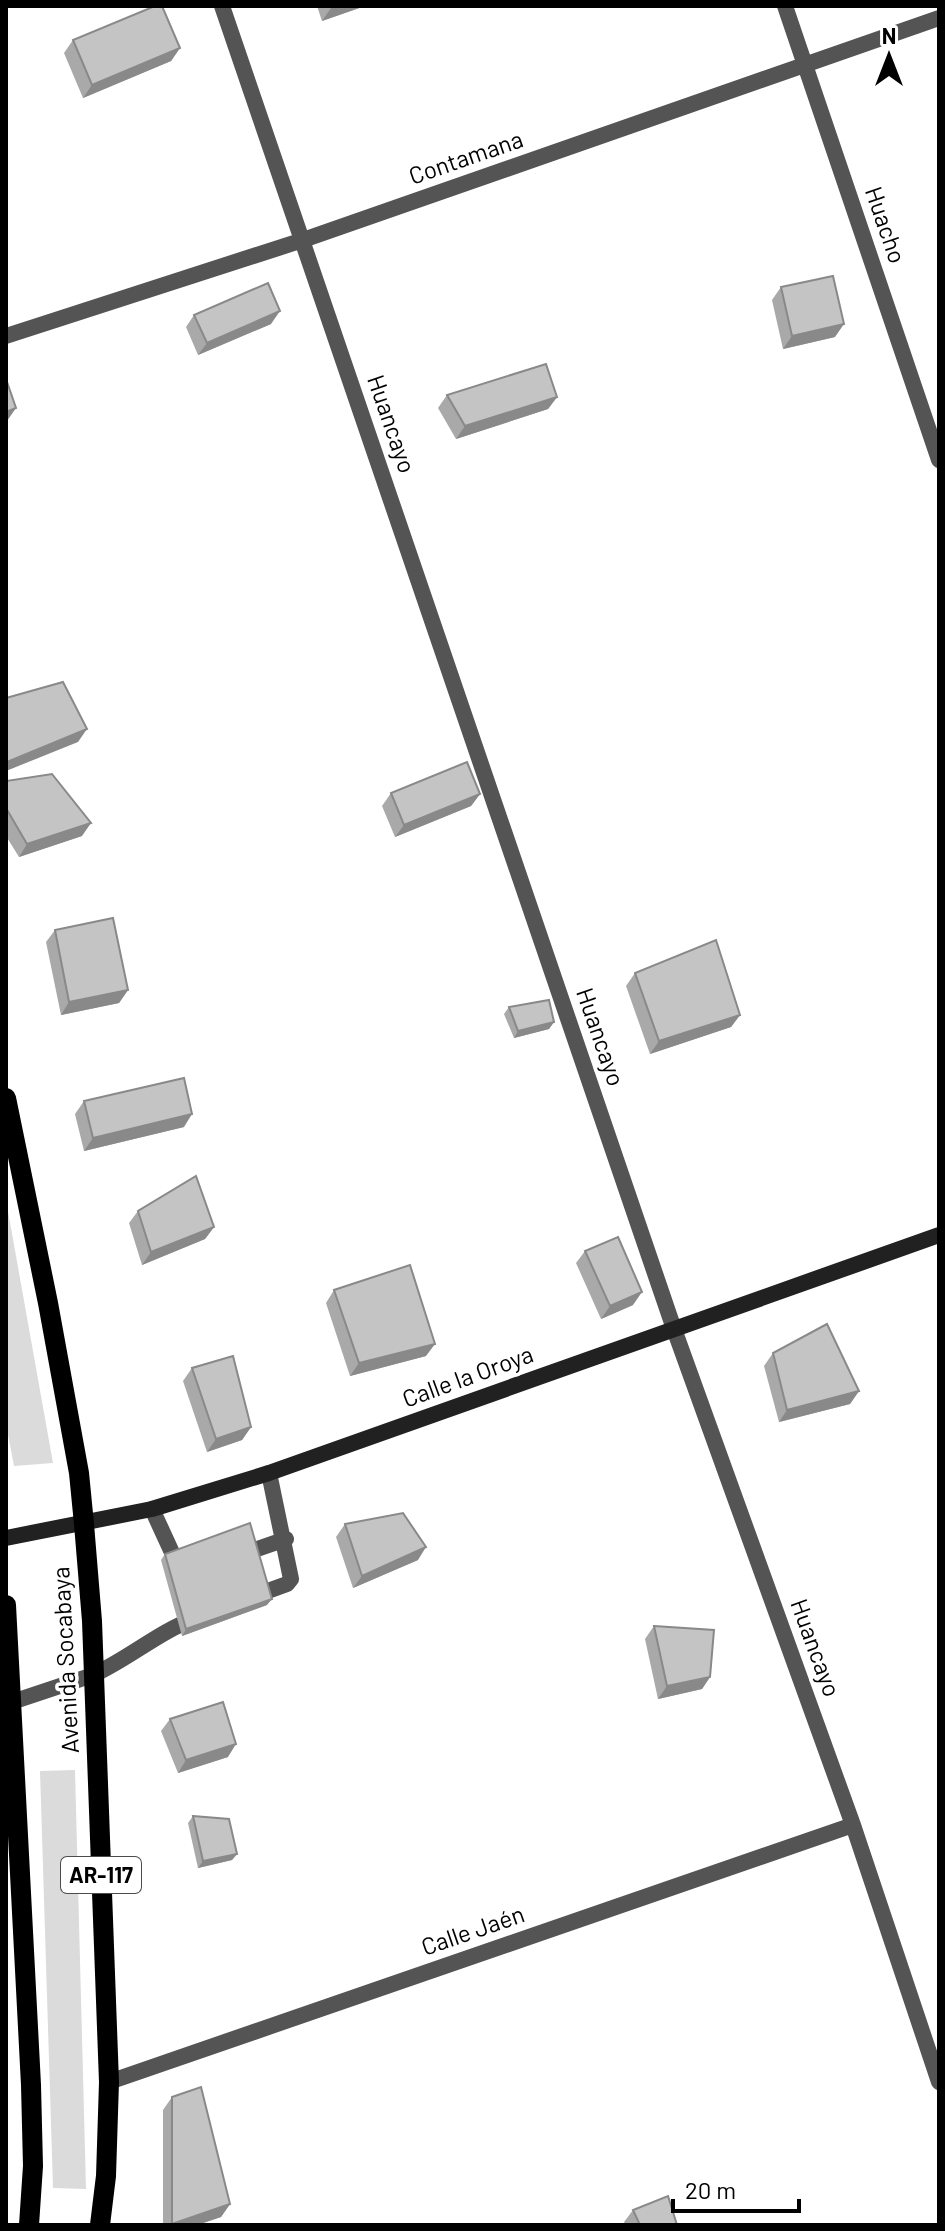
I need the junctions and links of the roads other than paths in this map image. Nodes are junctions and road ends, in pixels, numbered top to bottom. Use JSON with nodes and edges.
{"nodes":[{"id":1,"x":222,"y":6,"type":"edge"},
{"id":2,"x":785,"y":6,"type":"edge"},
{"id":3,"x":939,"y":18,"type":"edge"},
{"id":4,"x":806,"y":65,"type":"junction"},
{"id":5,"x":303,"y":240,"type":"junction"},
{"id":6,"x":6,"y":336,"type":"edge"},
{"id":7,"x":939,"y":460,"type":"edge"},
{"id":8,"x":6,"y":1098,"type":"edge"},
{"id":9,"x":939,"y":1235,"type":"edge"},
{"id":10,"x":674,"y":1329,"type":"junction"},
{"id":11,"x":269,"y":1473,"type":"junction"},
{"id":12,"x":152,"y":1509,"type":"junction"},
{"id":13,"x":84,"y":1524,"type":"junction"},
{"id":14,"x":6,"y":1538,"type":"edge"},
{"id":15,"x":286,"y":1539,"type":"junction"},
{"id":16,"x":227,"y":1560,"type":"edge"},
{"id":17,"x":198,"y":1570,"type":"edge"},
{"id":18,"x":6,"y":1605,"type":"edge"},
{"id":19,"x":93,"y":1675,"type":"junction"},
{"id":20,"x":10,"y":1703,"type":"edge"},
{"id":21,"x":853,"y":1825,"type":"junction"},
{"id":22,"x":109,"y":2082,"type":"junction"},
{"id":23,"x":939,"y":2082,"type":"edge"},
{"id":24,"x":29,"y":2225,"type":"edge"},
{"id":25,"x":100,"y":2225,"type":"edge"}],
"edges":[{"from":1,"to":5,"type":"street","name":"Huancayo"},
{"from":2,"to":4,"type":"street","name":"Huacho"},
{"from":3,"to":4,"type":"street","name":"Contamana"},
{"from":4,"to":5,"type":"street","name":"Contamana"},
{"from":4,"to":7,"type":"street","name":"Huacho"},
{"from":5,"to":6,"type":"street","name":"Contamana"},
{"from":5,"to":10,"type":"street","name":"Huancayo"},
{"from":8,"to":13,"type":"main road","name":"Avenida Socabaya","number":"AR-117"},
{"from":9,"to":10,"type":"street","name":"Calle la Oroya"},
{"from":10,"to":11,"type":"street","name":"Calle la Oroya"},
{"from":10,"to":21,"type":"street","name":"Huancayo"},
{"from":11,"to":12,"type":"street","name":"Calle la Oroya"},
{"from":11,"to":15,"type":"street"},
{"from":12,"to":13,"type":"street","name":"Calle la Oroya"},
{"from":12,"to":17,"type":"street"},
{"from":13,"to":14,"type":"street","name":"Calle la Oroya"},
{"from":13,"to":19,"type":"main road","name":"Avenida Socabaya","number":"AR-117"},
{"from":15,"to":16,"type":"street"},
{"from":15,"to":19,"type":"street"},
{"from":18,"to":20,"type":"main road"},
{"from":19,"to":20,"type":"street"},
{"from":19,"to":22,"type":"main road","name":"Avenida Socabaya","number":"AR-117"},
{"from":20,"to":24,"type":"main road"},
{"from":21,"to":22,"type":"street","name":"Calle Jaén"},
{"from":21,"to":23,"type":"street","name":"Huancayo"},
{"from":22,"to":25,"type":"main road","name":"Avenida Socabaya","number":"AR-117"}]}
